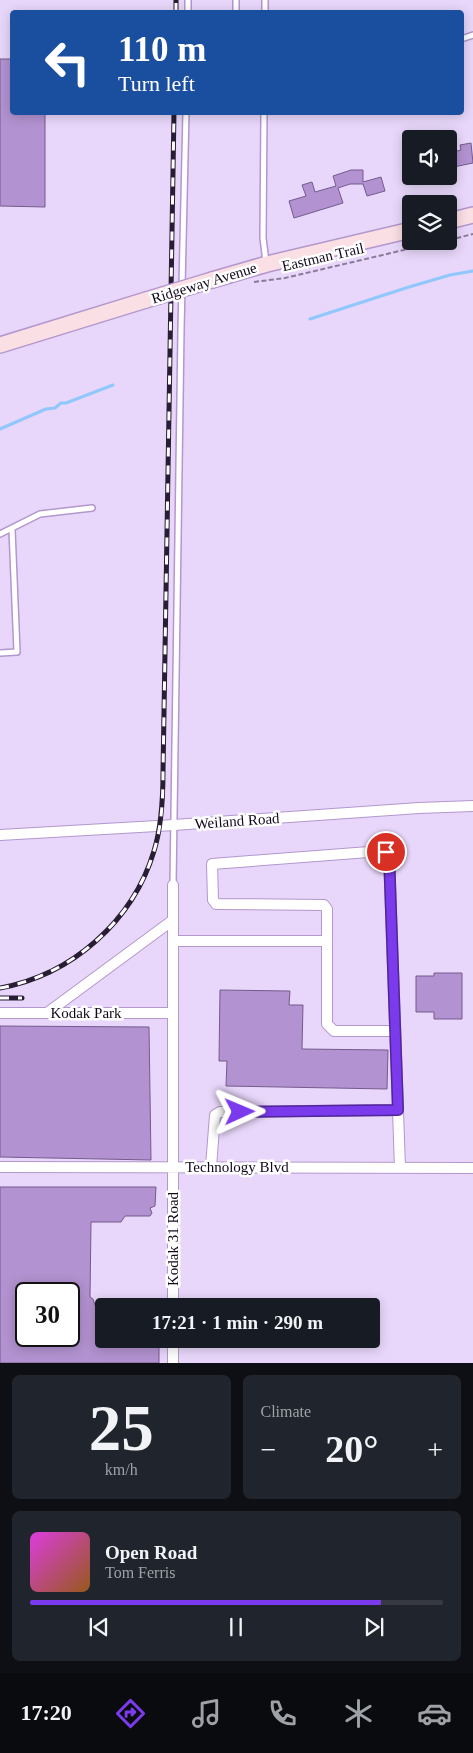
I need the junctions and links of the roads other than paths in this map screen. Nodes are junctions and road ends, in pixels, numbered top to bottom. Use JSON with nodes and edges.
{"nodes":[{"id":1,"x":186,"y":115,"type":"edge"},
{"id":2,"x":264,"y":115,"type":"edge"},
{"id":3,"x":473,"y":216,"type":"edge"},
{"id":4,"x":457,"y":219,"type":"edge"},
{"id":5,"x":402,"y":232,"type":"edge"},
{"id":6,"x":267,"y":264,"type":"junction"},
{"id":7,"x":0,"y":345,"type":"edge"},
{"id":8,"x":92,"y":508,"type":"dead end"},
{"id":9,"x":12,"y":529,"type":"junction"},
{"id":10,"x":0,"y":534,"type":"edge"},
{"id":11,"x":0,"y":653,"type":"edge"},
{"id":12,"x":473,"y":806,"type":"edge"},
{"id":13,"x":174,"y":826,"type":"junction"},
{"id":14,"x":0,"y":834,"type":"edge"},
{"id":15,"x":173,"y":885,"type":"joint"},
{"id":16,"x":173,"y":920,"type":"junction"},
{"id":17,"x":173,"y":941,"type":"junction"},
{"id":18,"x":327,"y":941,"type":"junction"},
{"id":19,"x":0,"y":1013,"type":"edge"},
{"id":20,"x":47,"y":1013,"type":"junction"},
{"id":21,"x":173,"y":1013,"type":"junction"},
{"id":22,"x":395,"y":1031,"type":"junction"},
{"id":23,"x":398,"y":1110,"type":"junction"},
{"id":24,"x":0,"y":1167,"type":"edge"},
{"id":25,"x":172,"y":1167,"type":"junction"},
{"id":26,"x":211,"y":1167,"type":"junction"},
{"id":27,"x":400,"y":1168,"type":"junction"},
{"id":28,"x":473,"y":1168,"type":"edge"},
{"id":29,"x":172,"y":1298,"type":"edge"},
{"id":30,"x":173,"y":1348,"type":"edge"},
{"id":31,"x":173,"y":1363,"type":"edge"}],
"edges":[{"from":1,"to":13,"type":"lane"},
{"from":2,"to":6,"type":"lane"},
{"from":3,"to":4,"type":"main road"},
{"from":5,"to":6,"type":"main road","name":"Ridgeway Avenue"},
{"from":6,"to":7,"type":"main road","name":"Ridgeway Avenue","bridge":true},
{"from":8,"to":9,"type":"lane"},
{"from":9,"to":10,"type":"lane"},
{"from":9,"to":11,"type":"lane"},
{"from":12,"to":13,"type":"street","name":"Weiland Road"},
{"from":13,"to":14,"type":"street","name":"Weiland Road"},
{"from":13,"to":15,"type":"lane"},
{"from":15,"to":16,"type":"street","name":"Kodak 31 Road"},
{"from":16,"to":17,"type":"street","name":"Kodak 31 Road"},
{"from":16,"to":20,"type":"street"},
{"from":17,"to":18,"type":"street"},
{"from":17,"to":21,"type":"street","name":"Kodak 31 Road"},
{"from":18,"to":22,"type":"street"},
{"from":18,"to":22,"type":"street"},
{"from":19,"to":20,"type":"street","name":"Kodak Park"},
{"from":20,"to":21,"type":"street","name":"Kodak Park"},
{"from":21,"to":25,"type":"street","name":"Kodak 31 Road"},
{"from":22,"to":23,"type":"street"},
{"from":23,"to":26,"type":"street"},
{"from":23,"to":27,"type":"street"},
{"from":24,"to":25,"type":"street","name":"Technology Blvd"},
{"from":25,"to":26,"type":"street","name":"Technology Blvd"},
{"from":25,"to":29,"type":"street","name":"Kodak 31 Road"},
{"from":26,"to":27,"type":"street","name":"Technology Blvd"},
{"from":27,"to":28,"type":"street","name":"Technology Blvd"},
{"from":30,"to":31,"type":"street"}]}
